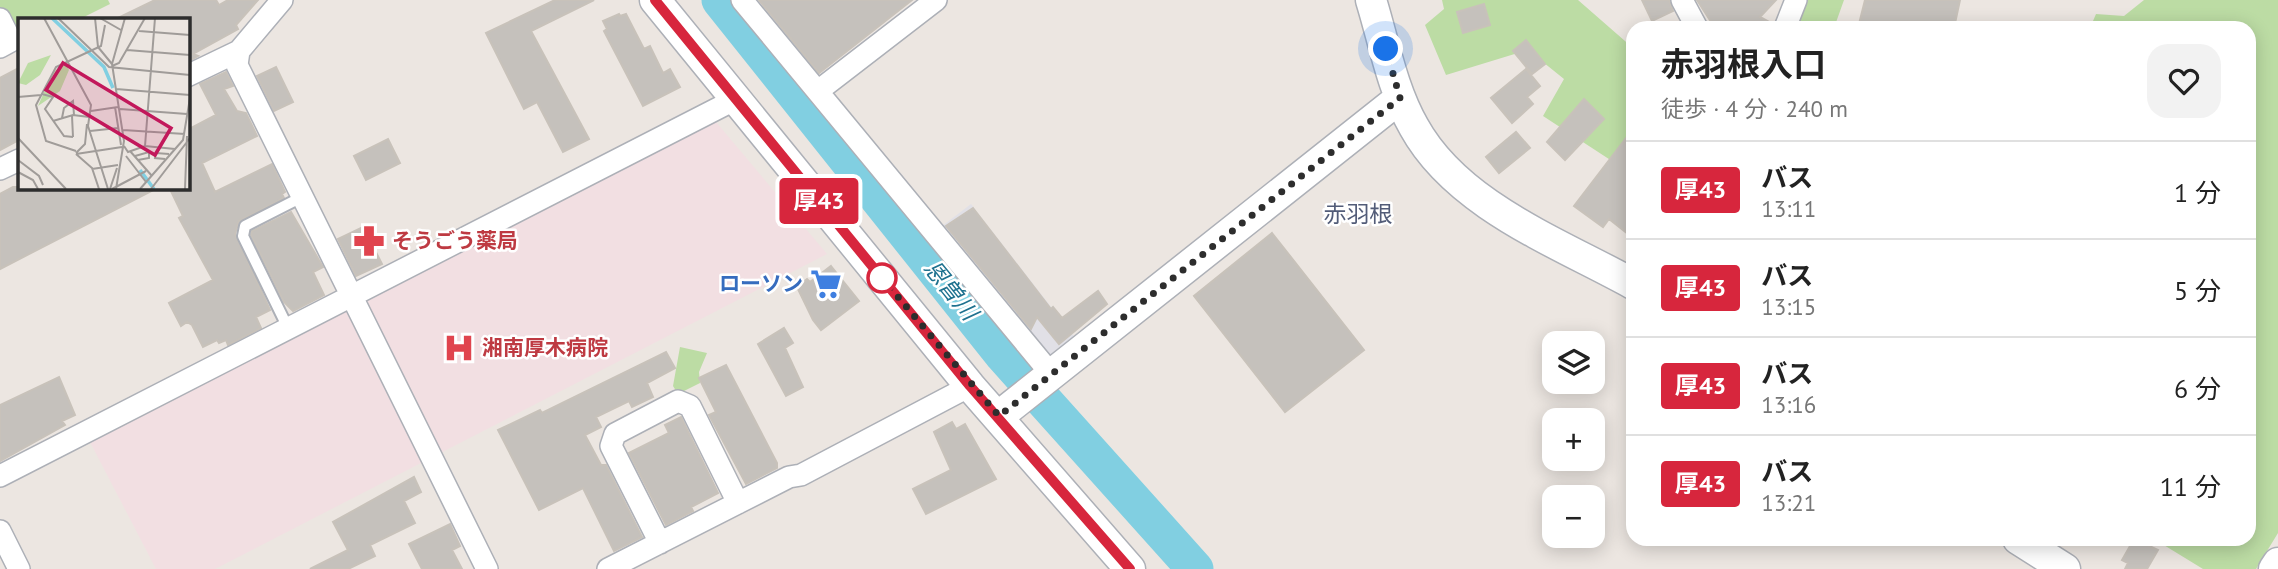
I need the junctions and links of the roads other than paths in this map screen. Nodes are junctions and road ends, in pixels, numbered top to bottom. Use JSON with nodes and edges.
{"nodes":[{"id":1,"x":282,"y":0,"type":"edge"},
{"id":2,"x":655,"y":0,"type":"edge"},
{"id":3,"x":742,"y":0,"type":"edge"},
{"id":4,"x":936,"y":0,"type":"edge"},
{"id":5,"x":1371,"y":0,"type":"edge"},
{"id":6,"x":1682,"y":0,"type":"edge"},
{"id":7,"x":1796,"y":0,"type":"edge"},
{"id":8,"x":0,"y":19,"type":"edge"},
{"id":9,"x":1692,"y":21,"type":"edge"},
{"id":10,"x":1788,"y":21,"type":"edge"},
{"id":11,"x":0,"y":47,"type":"edge"},
{"id":12,"x":239,"y":51,"type":"junction"},
{"id":13,"x":189,"y":75,"type":"edge"},
{"id":14,"x":818,"y":91,"type":"junction"},
{"id":15,"x":1400,"y":98,"type":"junction"},
{"id":16,"x":736,"y":99,"type":"junction"},
{"id":17,"x":18,"y":160,"type":"edge"},
{"id":18,"x":0,"y":169,"type":"edge"},
{"id":19,"x":302,"y":197,"type":"junction"},
{"id":20,"x":1626,"y":280,"type":"edge"},
{"id":21,"x":351,"y":298,"type":"junction"},
{"id":22,"x":289,"y":331,"type":"junction"},
{"id":23,"x":1050,"y":376,"type":"junction"},
{"id":24,"x":970,"y":386,"type":"junction"},
{"id":25,"x":1008,"y":408,"type":"junction"},
{"id":26,"x":0,"y":476,"type":"edge"},
{"id":27,"x":738,"y":503,"type":"junction"},
{"id":28,"x":0,"y":531,"type":"edge"},
{"id":29,"x":660,"y":543,"type":"junction"},
{"id":30,"x":2029,"y":546,"type":"edge"},
{"id":31,"x":2278,"y":563,"type":"edge"},
{"id":32,"x":19,"y":569,"type":"edge"},
{"id":33,"x":487,"y":569,"type":"edge"},
{"id":34,"x":608,"y":569,"type":"edge"},
{"id":35,"x":1130,"y":569,"type":"edge"},
{"id":36,"x":2065,"y":569,"type":"edge"},
{"id":37,"x":2274,"y":569,"type":"edge"}],
"edges":[{"from":1,"to":12,"type":"street"},
{"from":2,"to":16,"type":"street"},
{"from":3,"to":14,"type":"street"},
{"from":4,"to":14,"type":"street"},
{"from":5,"to":15,"type":"street"},
{"from":6,"to":9,"type":"street"},
{"from":7,"to":10,"type":"street"},
{"from":8,"to":11,"type":"street"},
{"from":12,"to":13,"type":"street"},
{"from":12,"to":19,"type":"street"},
{"from":14,"to":23,"type":"street"},
{"from":15,"to":20,"type":"street"},
{"from":15,"to":23,"type":"street"},
{"from":16,"to":21,"type":"street"},
{"from":16,"to":24,"type":"street"},
{"from":17,"to":18,"type":"street"},
{"from":19,"to":21,"type":"street"},
{"from":19,"to":22,"type":"lane"},
{"from":21,"to":22,"type":"street"},
{"from":21,"to":33,"type":"street"},
{"from":22,"to":26,"type":"street"},
{"from":23,"to":25,"type":"street"},
{"from":24,"to":25,"type":"street"},
{"from":24,"to":27,"type":"street"},
{"from":25,"to":35,"type":"street"},
{"from":27,"to":29,"type":"street"},
{"from":27,"to":29,"type":"street"},
{"from":28,"to":32,"type":"street"},
{"from":29,"to":34,"type":"street"},
{"from":30,"to":36,"type":"street"},
{"from":31,"to":37,"type":"street"}]}
